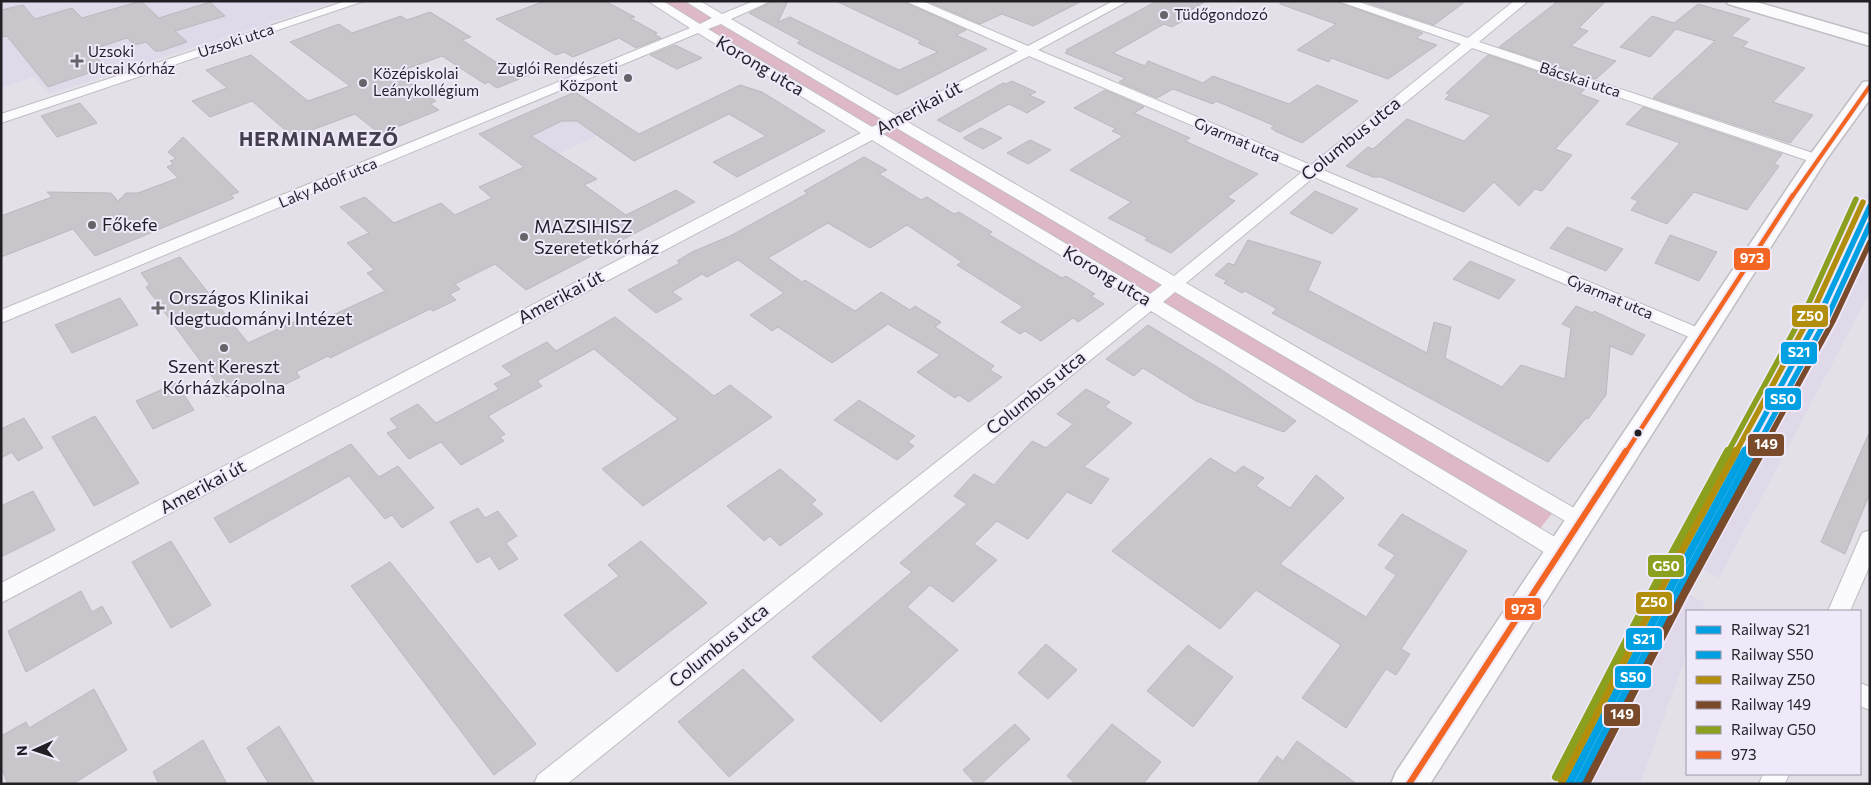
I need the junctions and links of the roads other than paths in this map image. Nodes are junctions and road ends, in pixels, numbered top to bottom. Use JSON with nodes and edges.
{"nodes":[{"id":1,"x":358,"y":1,"type":"edge"},
{"id":2,"x":654,"y":1,"type":"edge"},
{"id":3,"x":691,"y":1,"type":"edge"},
{"id":4,"x":765,"y":1,"type":"edge"},
{"id":5,"x":911,"y":1,"type":"edge"},
{"id":6,"x":1122,"y":1,"type":"edge"},
{"id":7,"x":1344,"y":1,"type":"edge"},
{"id":8,"x":1522,"y":1,"type":"edge"},
{"id":9,"x":1734,"y":1,"type":"edge"},
{"id":10,"x":722,"y":19,"type":"junction"},
{"id":11,"x":699,"y":29,"type":"junction"},
{"id":12,"x":1870,"y":41,"type":"edge"},
{"id":13,"x":1470,"y":43,"type":"junction"},
{"id":14,"x":1028,"y":51,"type":"junction"},
{"id":15,"x":1870,"y":86,"type":"edge"},
{"id":16,"x":1,"y":119,"type":"edge"},
{"id":17,"x":896,"y":121,"type":"junction"},
{"id":18,"x":872,"y":133,"type":"junction"},
{"id":19,"x":1817,"y":159,"type":"junction"},
{"id":20,"x":1312,"y":171,"type":"junction"},
{"id":21,"x":1174,"y":284,"type":"junction"},
{"id":22,"x":1150,"y":302,"type":"junction"},
{"id":23,"x":1,"y":318,"type":"edge"},
{"id":24,"x":1702,"y":336,"type":"junction"},
{"id":25,"x":1580,"y":521,"type":"junction"},
{"id":26,"x":1870,"y":539,"type":"edge"},
{"id":27,"x":1560,"y":551,"type":"junction"},
{"id":28,"x":1,"y":594,"type":"edge"},
{"id":29,"x":1839,"y":610,"type":"edge"},
{"id":30,"x":547,"y":784,"type":"edge"},
{"id":31,"x":1409,"y":784,"type":"edge"}],
"edges":[{"from":1,"to":16,"type":"street","name":"Uzsoki utca"},
{"from":2,"to":11,"type":"street","name":"Korong utca"},
{"from":3,"to":10,"type":"street","name":"Korong utca"},
{"from":4,"to":10,"type":"street","name":"Laky Adolf utca"},
{"from":5,"to":14,"type":"street","name":"Gyarmat utca"},
{"from":6,"to":14,"type":"street","name":"Amerikai út"},
{"from":7,"to":13,"type":"street","name":"Bácskai utca"},
{"from":8,"to":13,"type":"street","name":"Columbus utca"},
{"from":9,"to":12,"type":"street"},
{"from":10,"to":11,"type":"street","name":"Laky Adolf utca"},
{"from":10,"to":17,"type":"street","name":"Korong utca"},
{"from":11,"to":18,"type":"street","name":"Korong utca"},
{"from":11,"to":23,"type":"street","name":"Laky Adolf utca"},
{"from":13,"to":19,"type":"street","name":"Bácskai utca"},
{"from":13,"to":20,"type":"street","name":"Columbus utca"},
{"from":14,"to":17,"type":"street","name":"Amerikai út"},
{"from":14,"to":20,"type":"street","name":"Gyarmat utca"},
{"from":15,"to":19,"type":"street"},
{"from":17,"to":18,"type":"street","name":"Amerikai út"},
{"from":17,"to":21,"type":"street","name":"Korong utca"},
{"from":18,"to":22,"type":"street","name":"Korong utca"},
{"from":18,"to":28,"type":"street","name":"Amerikai út"},
{"from":19,"to":24,"type":"street"},
{"from":20,"to":21,"type":"street","name":"Columbus utca"},
{"from":20,"to":24,"type":"street","name":"Gyarmat utca"},
{"from":21,"to":22,"type":"street","name":"Columbus utca"},
{"from":21,"to":25,"type":"street","name":"Korong utca"},
{"from":22,"to":27,"type":"street","name":"Korong utca"},
{"from":22,"to":30,"type":"street","name":"Columbus utca"},
{"from":24,"to":25,"type":"street"},
{"from":25,"to":27,"type":"street"},
{"from":26,"to":29,"type":"street"},
{"from":27,"to":31,"type":"street"}]}
